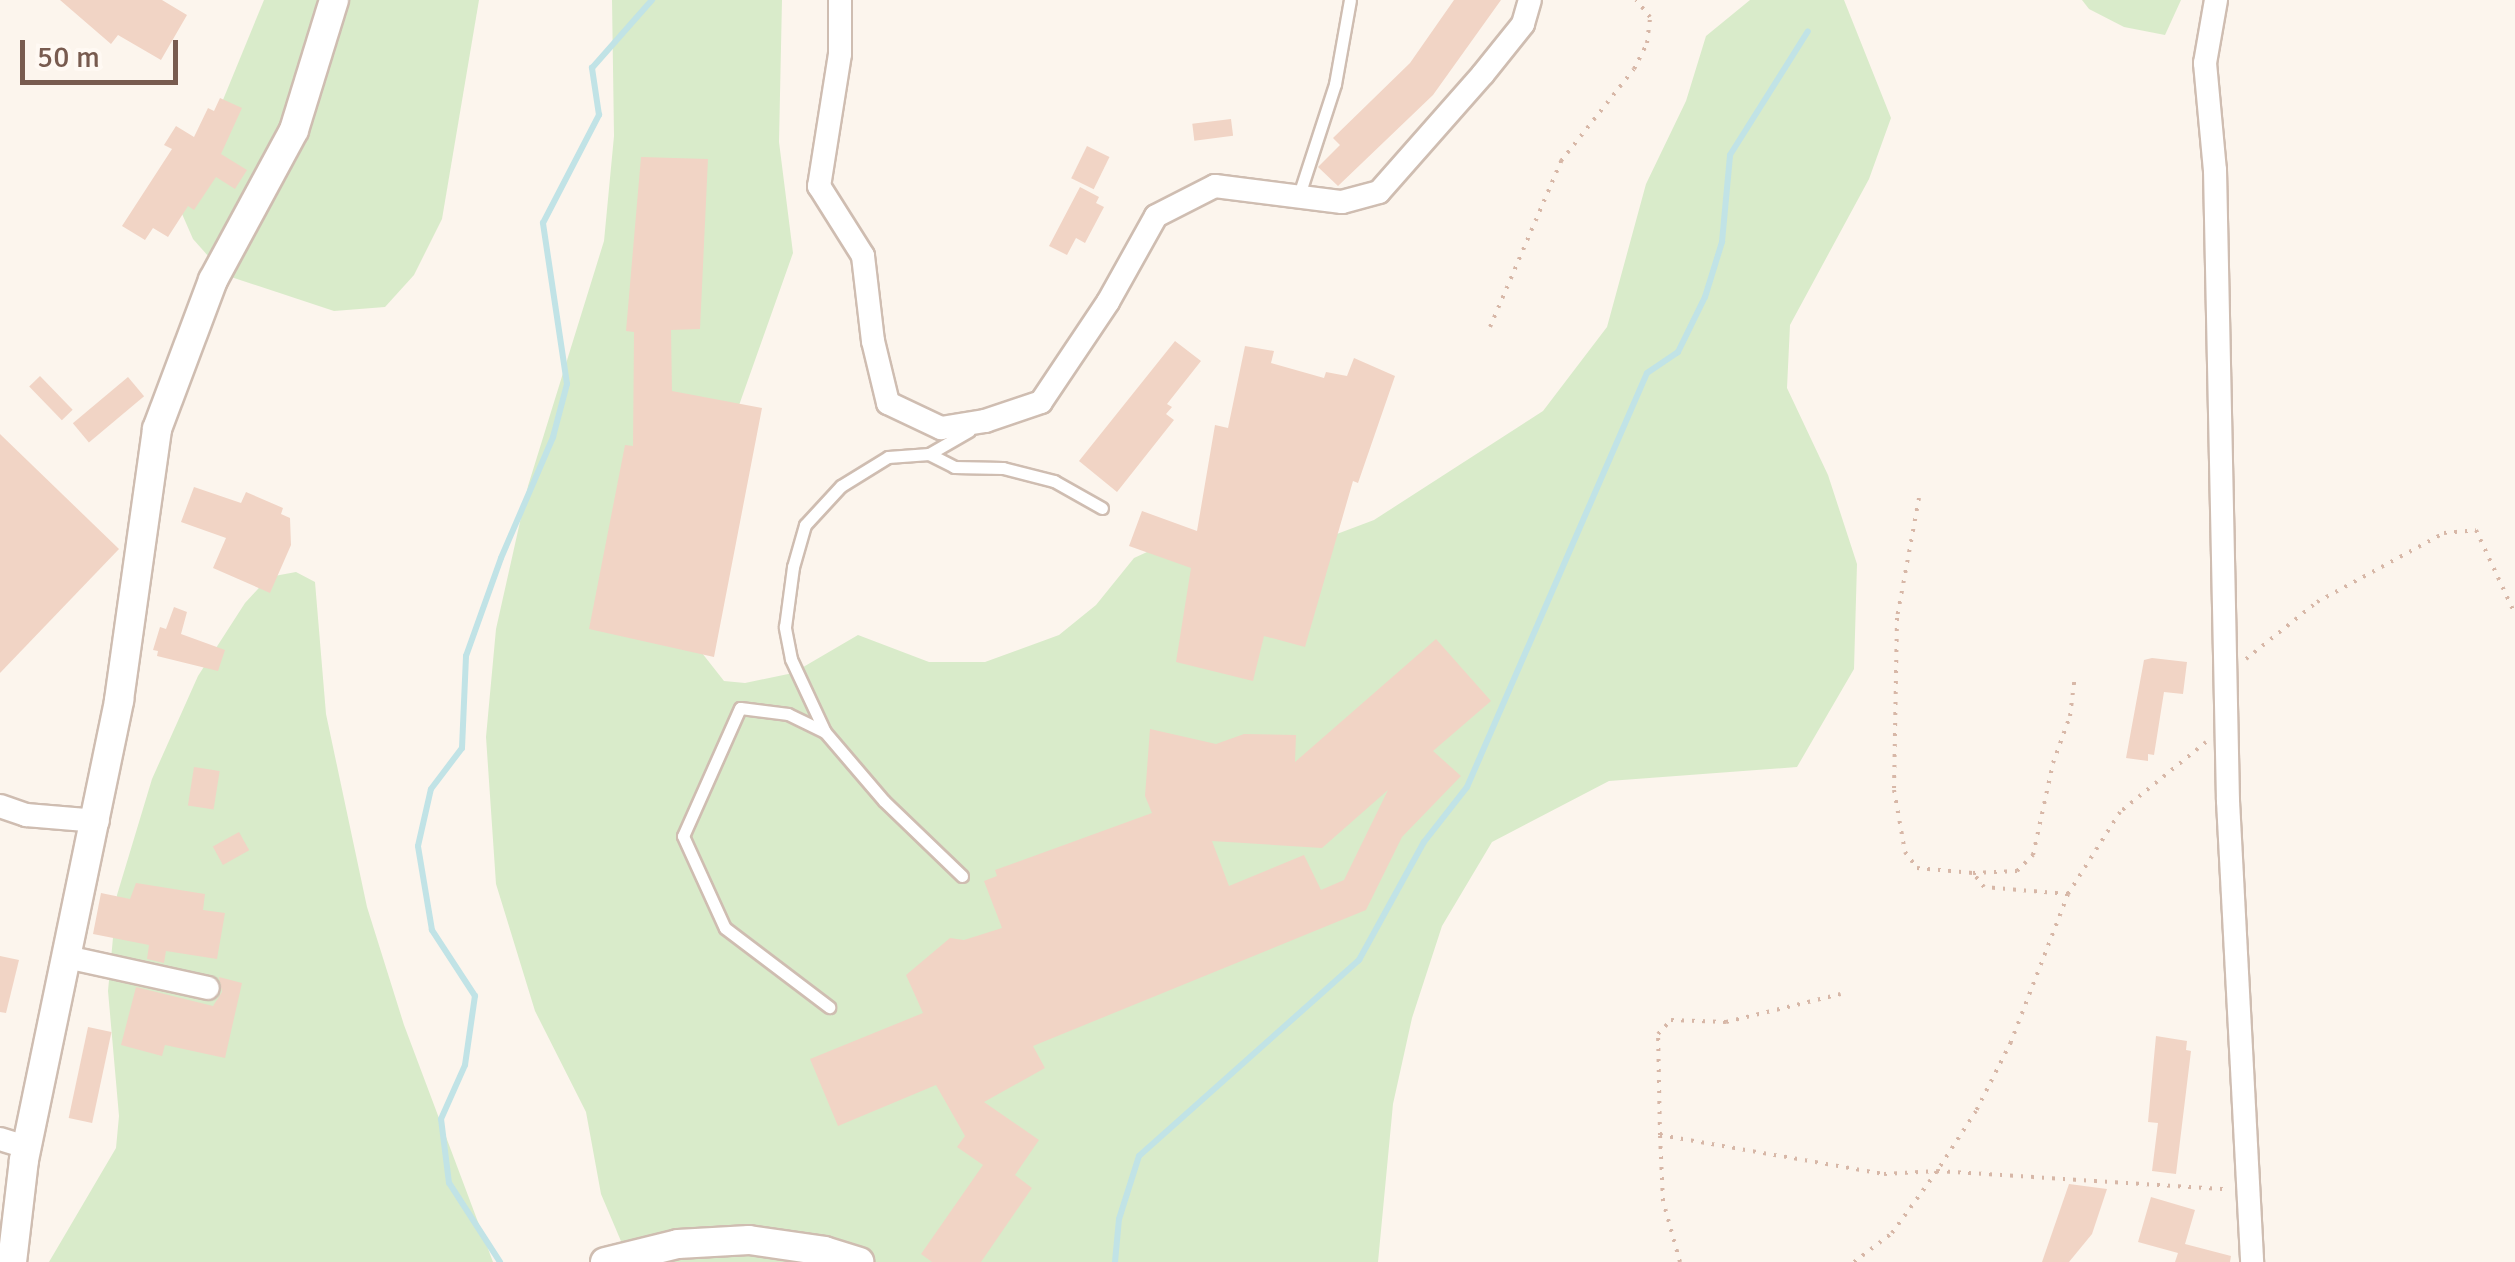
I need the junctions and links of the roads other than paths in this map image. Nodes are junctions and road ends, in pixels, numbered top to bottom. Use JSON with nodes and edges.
{"nodes":[{"id":1,"x":334,"y":0,"type":"edge"},
{"id":2,"x":840,"y":0,"type":"edge"},
{"id":3,"x":1350,"y":0,"type":"edge"},
{"id":4,"x":1530,"y":0,"type":"edge"},
{"id":5,"x":2216,"y":0,"type":"edge"},
{"id":6,"x":1298,"y":198,"type":"junction"},
{"id":7,"x":985,"y":421,"type":"junction"},
{"id":8,"x":930,"y":454,"type":"junction"},
{"id":9,"x":1102,"y":508,"type":"dead end"},
{"id":10,"x":825,"y":732,"type":"junction"},
{"id":11,"x":0,"y":806,"type":"edge"},
{"id":12,"x":98,"y":821,"type":"junction"},
{"id":13,"x":962,"y":876,"type":"dead end"},
{"id":14,"x":67,"y":956,"type":"junction"},
{"id":15,"x":208,"y":988,"type":"dead end"},
{"id":16,"x":829,"y":1007,"type":"dead end"},
{"id":17,"x":13,"y":1143,"type":"edge"},
{"id":18,"x":16,"y":1261,"type":"edge"},
{"id":19,"x":604,"y":1262,"type":"edge"},
{"id":20,"x":859,"y":1262,"type":"edge"},
{"id":21,"x":2252,"y":1262,"type":"edge"}],
"edges":[{"from":1,"to":12,"type":"street"},
{"from":2,"to":7,"type":"street"},
{"from":3,"to":6,"type":"lane"},
{"from":4,"to":6,"type":"street"},
{"from":5,"to":21,"type":"street"},
{"from":6,"to":7,"type":"street"},
{"from":7,"to":8,"type":"lane"},
{"from":8,"to":9,"type":"lane"},
{"from":8,"to":10,"type":"lane"},
{"from":10,"to":13,"type":"lane"},
{"from":10,"to":16,"type":"lane"},
{"from":11,"to":12,"type":"street"},
{"from":12,"to":14,"type":"street"},
{"from":14,"to":15,"type":"street"},
{"from":14,"to":17,"type":"street"},
{"from":17,"to":18,"type":"street"},
{"from":19,"to":20,"type":"street"}]}
